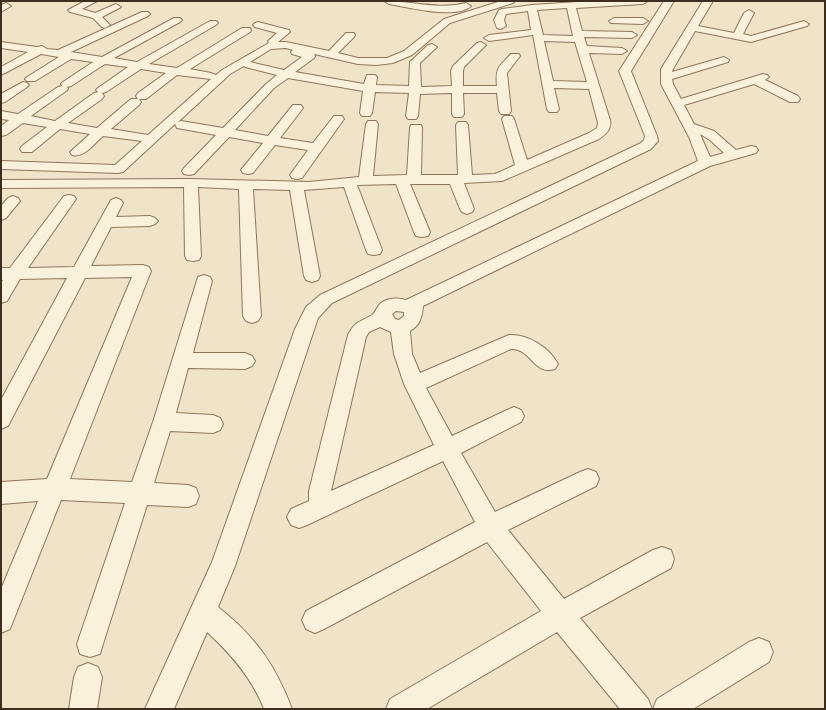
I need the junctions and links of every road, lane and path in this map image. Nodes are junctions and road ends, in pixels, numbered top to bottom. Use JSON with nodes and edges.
{"nodes":[{"id":1,"x":92,"y":1,"type":"edge"},
{"id":2,"x":389,"y":1,"type":"edge"},
{"id":3,"x":473,"y":1,"type":"edge"},
{"id":4,"x":496,"y":1,"type":"edge"},
{"id":5,"x":510,"y":1,"type":"edge"},
{"id":6,"x":708,"y":1,"type":"edge"},
{"id":7,"x":641,"y":2,"type":"edge"},
{"id":8,"x":660,"y":2,"type":"edge"},
{"id":9,"x":604,"y":3,"type":"edge"},
{"id":10,"x":572,"y":5,"type":"junction"},
{"id":11,"x":116,"y":7,"type":"dead end"},
{"id":12,"x":532,"y":8,"type":"junction"},
{"id":13,"x":749,"y":13,"type":"dead end"},
{"id":14,"x":145,"y":14,"type":"dead end"},
{"id":15,"x":96,"y":16,"type":"junction"},
{"id":16,"x":177,"y":20,"type":"dead end"},
{"id":17,"x":643,"y":21,"type":"dead end"},
{"id":18,"x":497,"y":22,"type":"dead end"},
{"id":19,"x":213,"y":23,"type":"dead end"},
{"id":20,"x":804,"y":24,"type":"dead end"},
{"id":21,"x":258,"y":25,"type":"dead end"},
{"id":22,"x":692,"y":28,"type":"junction"},
{"id":23,"x":110,"y":30,"type":"junction"},
{"id":24,"x":246,"y":30,"type":"dead end"},
{"id":25,"x":452,"y":30,"type":"dead end"},
{"id":26,"x":350,"y":35,"type":"dead end"},
{"id":27,"x":537,"y":35,"type":"junction"},
{"id":28,"x":632,"y":35,"type":"dead end"},
{"id":29,"x":23,"y":37,"type":"dead end"},
{"id":30,"x":737,"y":37,"type":"junction"},
{"id":31,"x":273,"y":41,"type":"junction"},
{"id":32,"x":580,"y":41,"type":"junction"},
{"id":33,"x":54,"y":42,"type":"dead end"},
{"id":34,"x":3,"y":47,"type":"edge"},
{"id":35,"x":39,"y":51,"type":"junction"},
{"id":36,"x":334,"y":51,"type":"junction"},
{"id":37,"x":622,"y":51,"type":"dead end"},
{"id":38,"x":65,"y":54,"type":"junction"},
{"id":39,"x":515,"y":56,"type":"dead end"},
{"id":40,"x":103,"y":60,"type":"junction"},
{"id":41,"x":724,"y":60,"type":"dead end"},
{"id":42,"x":138,"y":65,"type":"junction"},
{"id":43,"x":249,"y":65,"type":"junction"},
{"id":44,"x":338,"y":66,"type":"junction"},
{"id":45,"x":372,"y":67,"type":"dead end"},
{"id":46,"x":177,"y":71,"type":"junction"},
{"id":47,"x":1,"y":72,"type":"edge"},
{"id":48,"x":285,"y":74,"type":"junction"},
{"id":49,"x":211,"y":76,"type":"junction"},
{"id":50,"x":666,"y":77,"type":"junction"},
{"id":51,"x":321,"y":81,"type":"junction"},
{"id":52,"x":548,"y":84,"type":"junction"},
{"id":53,"x":593,"y":86,"type":"junction"},
{"id":54,"x":369,"y":88,"type":"junction"},
{"id":55,"x":502,"y":88,"type":"junction"},
{"id":56,"x":457,"y":89,"type":"junction"},
{"id":57,"x":415,"y":90,"type":"junction"},
{"id":58,"x":1,"y":99,"type":"edge"},
{"id":59,"x":794,"y":99,"type":"dead end"},
{"id":60,"x":677,"y":103,"type":"junction"},
{"id":61,"x":297,"y":108,"type":"dead end"},
{"id":62,"x":553,"y":109,"type":"dead end"},
{"id":63,"x":1,"y":115,"type":"edge"},
{"id":64,"x":22,"y":118,"type":"junction"},
{"id":65,"x":338,"y":119,"type":"dead end"},
{"id":66,"x":58,"y":124,"type":"junction"},
{"id":67,"x":181,"y":126,"type":"junction"},
{"id":68,"x":690,"y":127,"type":"junction"},
{"id":69,"x":1,"y":132,"type":"edge"},
{"id":70,"x":99,"y":132,"type":"junction"},
{"id":71,"x":225,"y":133,"type":"junction"},
{"id":72,"x":143,"y":137,"type":"junction"},
{"id":73,"x":271,"y":140,"type":"junction"},
{"id":74,"x":317,"y":148,"type":"junction"},
{"id":75,"x":27,"y":149,"type":"dead end"},
{"id":76,"x":750,"y":150,"type":"dead end"},
{"id":77,"x":77,"y":152,"type":"dead end"},
{"id":78,"x":734,"y":156,"type":"junction"},
{"id":79,"x":705,"y":163,"type":"junction"},
{"id":80,"x":1,"y":165,"type":"edge"},
{"id":81,"x":140,"y":165,"type":"dead end"},
{"id":82,"x":523,"y":167,"type":"junction"},
{"id":83,"x":108,"y":168,"type":"junction"},
{"id":84,"x":190,"y":177,"type":"junction"},
{"id":85,"x":247,"y":177,"type":"junction"},
{"id":86,"x":408,"y":179,"type":"junction"},
{"id":87,"x":460,"y":179,"type":"junction"},
{"id":88,"x":296,"y":180,"type":"junction"},
{"id":89,"x":366,"y":180,"type":"junction"},
{"id":90,"x":349,"y":182,"type":"junction"},
{"id":91,"x":1,"y":184,"type":"edge"},
{"id":92,"x":69,"y":199,"type":"dead end"},
{"id":93,"x":13,"y":201,"type":"dead end"},
{"id":94,"x":116,"y":202,"type":"dead end"},
{"id":95,"x":467,"y":208,"type":"dead end"},
{"id":96,"x":1,"y":215,"type":"edge"},
{"id":97,"x":150,"y":221,"type":"dead end"},
{"id":98,"x":106,"y":222,"type":"junction"},
{"id":99,"x":422,"y":232,"type":"dead end"},
{"id":100,"x":374,"y":250,"type":"dead end"},
{"id":101,"x":194,"y":256,"type":"dead end"},
{"id":102,"x":80,"y":273,"type":"junction"},
{"id":103,"x":8,"y":274,"type":"edge"},
{"id":104,"x":312,"y":276,"type":"dead end"},
{"id":105,"x":204,"y":281,"type":"dead end"},
{"id":106,"x":1,"y":297,"type":"edge"},
{"id":107,"x":252,"y":316,"type":"dead end"},
{"id":108,"x":391,"y":322,"type":"junction"},
{"id":109,"x":182,"y":360,"type":"junction"},
{"id":110,"x":245,"y":361,"type":"dead end"},
{"id":111,"x":548,"y":364,"type":"dead end"},
{"id":112,"x":414,"y":384,"type":"junction"},
{"id":113,"x":514,"y":416,"type":"dead end"},
{"id":114,"x":1,"y":420,"type":"edge"},
{"id":115,"x":163,"y":422,"type":"junction"},
{"id":116,"x":214,"y":424,"type":"dead end"},
{"id":117,"x":447,"y":450,"type":"junction"},
{"id":118,"x":588,"y":479,"type":"dead end"},
{"id":119,"x":53,"y":489,"type":"junction"},
{"id":120,"x":1,"y":493,"type":"edge"},
{"id":121,"x":140,"y":494,"type":"junction"},
{"id":122,"x":188,"y":496,"type":"dead end"},
{"id":123,"x":321,"y":507,"type":"junction"},
{"id":124,"x":299,"y":517,"type":"dead end"},
{"id":125,"x":490,"y":527,"type":"junction"},
{"id":126,"x":662,"y":559,"type":"dead end"},
{"id":127,"x":202,"y":611,"type":"junction"},
{"id":128,"x":560,"y":615,"type":"junction"},
{"id":129,"x":1,"y":620,"type":"edge"},
{"id":130,"x":315,"y":620,"type":"dead end"},
{"id":131,"x":90,"y":644,"type":"dead end"},
{"id":132,"x":759,"y":652,"type":"dead end"},
{"id":133,"x":88,"y":677,"type":"dead end"},
{"id":134,"x":83,"y":709,"type":"edge"},
{"id":135,"x":159,"y":709,"type":"edge"},
{"id":136,"x":278,"y":709,"type":"edge"},
{"id":137,"x":400,"y":709,"type":"edge"},
{"id":138,"x":638,"y":709,"type":"edge"},
{"id":139,"x":667,"y":709,"type":"edge"}],
"edges":[{"from":1,"to":15,"type":"street"},
{"from":2,"to":3,"type":"street"},
{"from":4,"to":36,"type":"street"},
{"from":5,"to":44,"type":"street"},
{"from":6,"to":22,"type":"street"},
{"from":7,"to":8,"type":"street"},
{"from":7,"to":9,"type":"street"},
{"from":8,"to":127,"type":"street"},
{"from":9,"to":10,"type":"street"},
{"from":9,"to":17,"type":"street"},
{"from":10,"to":12,"type":"street"},
{"from":10,"to":32,"type":"street"},
{"from":11,"to":15,"type":"street"},
{"from":12,"to":18,"type":"street"},
{"from":12,"to":27,"type":"street"},
{"from":13,"to":30,"type":"street"},
{"from":14,"to":23,"type":"street"},
{"from":15,"to":23,"type":"street"},
{"from":16,"to":40,"type":"street"},
{"from":19,"to":42,"type":"street"},
{"from":20,"to":30,"type":"street"},
{"from":21,"to":31,"type":"street"},
{"from":22,"to":30,"type":"street"},
{"from":22,"to":50,"type":"street"},
{"from":23,"to":38,"type":"street"},
{"from":24,"to":46,"type":"street"},
{"from":25,"to":57,"type":"street"},
{"from":26,"to":36,"type":"street"},
{"from":27,"to":32,"type":"street"},
{"from":27,"to":52,"type":"street"},
{"from":27,"to":56,"type":"street"},
{"from":28,"to":32,"type":"street"},
{"from":29,"to":34,"type":"street"},
{"from":31,"to":36,"type":"street"},
{"from":31,"to":49,"type":"street"},
{"from":32,"to":37,"type":"street"},
{"from":32,"to":53,"type":"street"},
{"from":33,"to":35,"type":"street"},
{"from":34,"to":35,"type":"street"},
{"from":35,"to":38,"type":"street"},
{"from":35,"to":47,"type":"street"},
{"from":38,"to":40,"type":"street"},
{"from":38,"to":58,"type":"street"},
{"from":39,"to":55,"type":"street"},
{"from":40,"to":42,"type":"street"},
{"from":40,"to":64,"type":"street"},
{"from":41,"to":50,"type":"street"},
{"from":42,"to":46,"type":"street"},
{"from":42,"to":66,"type":"street"},
{"from":43,"to":48,"type":"street"},
{"from":43,"to":48,"type":"street"},
{"from":43,"to":67,"type":"street"},
{"from":44,"to":51,"type":"street"},
{"from":44,"to":83,"type":"street"},
{"from":45,"to":54,"type":"street"},
{"from":46,"to":49,"type":"street"},
{"from":46,"to":70,"type":"street"},
{"from":48,"to":51,"type":"street"},
{"from":48,"to":71,"type":"street"},
{"from":49,"to":72,"type":"street"},
{"from":50,"to":60,"type":"street"},
{"from":51,"to":54,"type":"street"},
{"from":52,"to":53,"type":"street"},
{"from":52,"to":62,"type":"street"},
{"from":53,"to":82,"type":"street"},
{"from":54,"to":57,"type":"street"},
{"from":54,"to":89,"type":"street"},
{"from":55,"to":56,"type":"street"},
{"from":55,"to":82,"type":"street"},
{"from":56,"to":57,"type":"street"},
{"from":56,"to":87,"type":"street"},
{"from":57,"to":86,"type":"street"},
{"from":59,"to":60,"type":"street"},
{"from":60,"to":68,"type":"street"},
{"from":61,"to":73,"type":"street"},
{"from":63,"to":64,"type":"street"},
{"from":64,"to":66,"type":"street"},
{"from":64,"to":69,"type":"street"},
{"from":65,"to":74,"type":"street"},
{"from":66,"to":70,"type":"street"},
{"from":66,"to":75,"type":"street"},
{"from":67,"to":71,"type":"street"},
{"from":67,"to":81,"type":"street"},
{"from":68,"to":78,"type":"street"},
{"from":68,"to":79,"type":"street"},
{"from":70,"to":72,"type":"street"},
{"from":70,"to":77,"type":"street"},
{"from":71,"to":73,"type":"street"},
{"from":71,"to":84,"type":"street"},
{"from":72,"to":83,"type":"street"},
{"from":73,"to":74,"type":"street"},
{"from":73,"to":85,"type":"street"},
{"from":74,"to":88,"type":"street"},
{"from":76,"to":78,"type":"street"},
{"from":78,"to":79,"type":"street"},
{"from":79,"to":108,"type":"street"},
{"from":80,"to":83,"type":"street"},
{"from":82,"to":87,"type":"street"},
{"from":84,"to":85,"type":"street"},
{"from":84,"to":91,"type":"street"},
{"from":84,"to":101,"type":"street"},
{"from":85,"to":88,"type":"street"},
{"from":85,"to":107,"type":"street"},
{"from":86,"to":87,"type":"street"},
{"from":86,"to":89,"type":"street"},
{"from":86,"to":99,"type":"street"},
{"from":87,"to":95,"type":"street"},
{"from":88,"to":90,"type":"street"},
{"from":88,"to":104,"type":"street"},
{"from":89,"to":90,"type":"street"},
{"from":90,"to":100,"type":"street"},
{"from":92,"to":103,"type":"street"},
{"from":93,"to":96,"type":"street"},
{"from":94,"to":98,"type":"street"},
{"from":97,"to":98,"type":"street"},
{"from":98,"to":102,"type":"street"},
{"from":102,"to":103,"type":"street"},
{"from":102,"to":114,"type":"street"},
{"from":102,"to":119,"type":"street"},
{"from":103,"to":106,"type":"street"},
{"from":105,"to":109,"type":"street"},
{"from":108,"to":112,"type":"street"},
{"from":108,"to":123,"type":"street"},
{"from":109,"to":110,"type":"street"},
{"from":109,"to":115,"type":"street"},
{"from":111,"to":112,"type":"street"},
{"from":112,"to":117,"type":"street"},
{"from":113,"to":117,"type":"street"},
{"from":115,"to":116,"type":"street"},
{"from":115,"to":121,"type":"street"},
{"from":117,"to":123,"type":"street"},
{"from":117,"to":125,"type":"street"},
{"from":118,"to":125,"type":"street"},
{"from":119,"to":120,"type":"street"},
{"from":119,"to":121,"type":"street"},
{"from":119,"to":129,"type":"street"},
{"from":121,"to":122,"type":"street"},
{"from":121,"to":131,"type":"street"},
{"from":123,"to":124,"type":"street"},
{"from":125,"to":128,"type":"street"},
{"from":125,"to":130,"type":"street"},
{"from":126,"to":128,"type":"street"},
{"from":127,"to":135,"type":"street"},
{"from":127,"to":136,"type":"street"},
{"from":128,"to":137,"type":"street"},
{"from":128,"to":138,"type":"street"},
{"from":132,"to":139,"type":"street"},
{"from":133,"to":134,"type":"street"}]}
